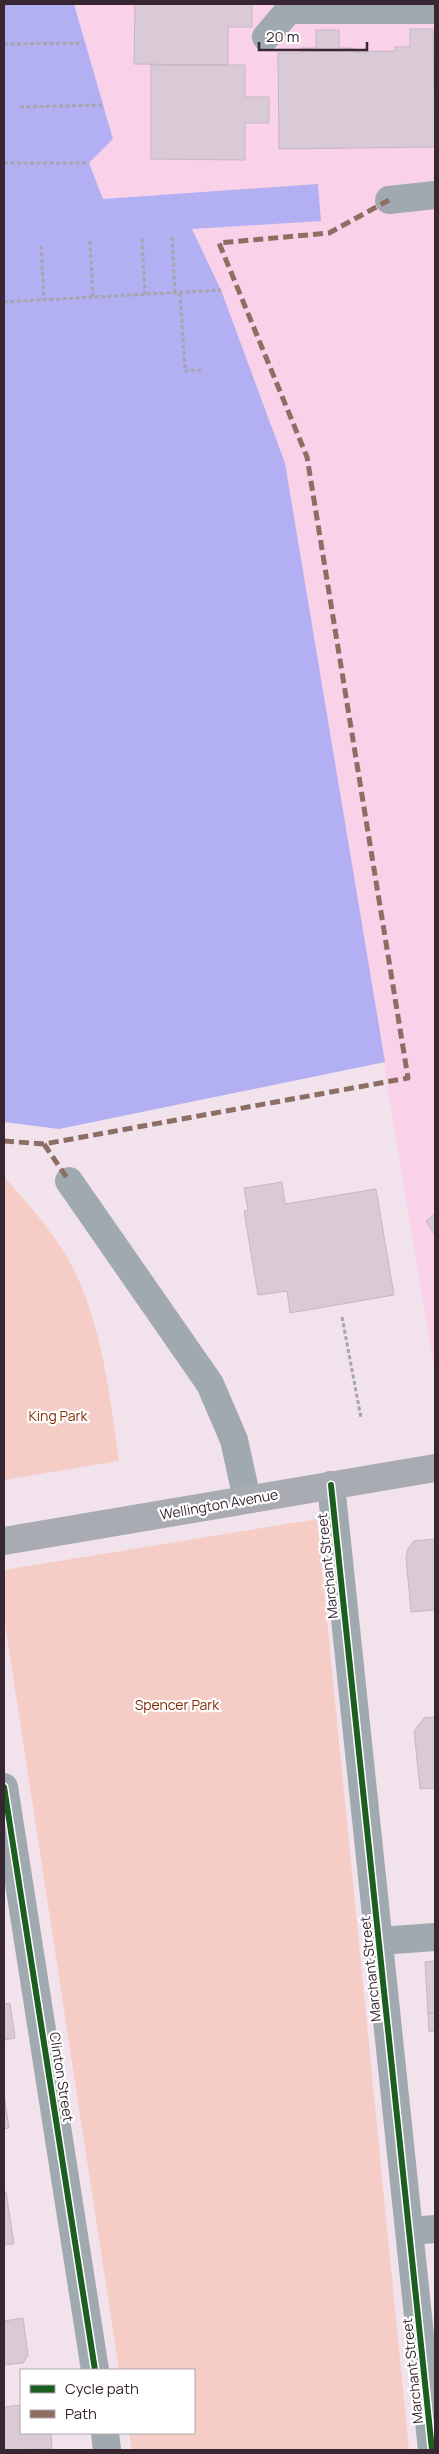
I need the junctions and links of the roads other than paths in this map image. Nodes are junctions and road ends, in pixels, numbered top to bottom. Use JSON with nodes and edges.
{"nodes":[{"id":1,"x":435,"y":10,"type":"edge"},
{"id":2,"x":266,"y":37,"type":"dead end"},
{"id":3,"x":435,"y":195,"type":"edge"},
{"id":4,"x":389,"y":200,"type":"dead end"},
{"id":5,"x":69,"y":1181,"type":"dead end"},
{"id":6,"x":435,"y":1468,"type":"edge"},
{"id":7,"x":331,"y":1485,"type":"junction"},
{"id":8,"x":247,"y":1499,"type":"junction"},
{"id":9,"x":4,"y":1541,"type":"edge"},
{"id":10,"x":4,"y":1787,"type":"edge"},
{"id":11,"x":435,"y":1937,"type":"edge"},
{"id":12,"x":379,"y":1941,"type":"junction"},
{"id":13,"x":423,"y":2230,"type":"edge"},
{"id":14,"x":95,"y":2369,"type":"edge"},
{"id":15,"x":105,"y":2434,"type":"edge"},
{"id":16,"x":108,"y":2450,"type":"edge"},
{"id":17,"x":432,"y":2450,"type":"edge"}],
"edges":[{"from":1,"to":2,"type":"street"},
{"from":3,"to":4,"type":"street"},
{"from":5,"to":8,"type":"street"},
{"from":6,"to":7,"type":"main road","name":"Wellington Avenue"},
{"from":7,"to":8,"type":"main road","name":"Wellington Avenue"},
{"from":7,"to":12,"type":"street","name":"Marchant Street"},
{"from":8,"to":9,"type":"main road","name":"Wellington Avenue"},
{"from":10,"to":14,"type":"street","name":"Clinton Street"},
{"from":11,"to":12,"type":"street"},
{"from":12,"to":13,"type":"street","name":"Marchant Street"},
{"from":13,"to":17,"type":"street","name":"Marchant Street"},
{"from":15,"to":16,"type":"street"}]}
